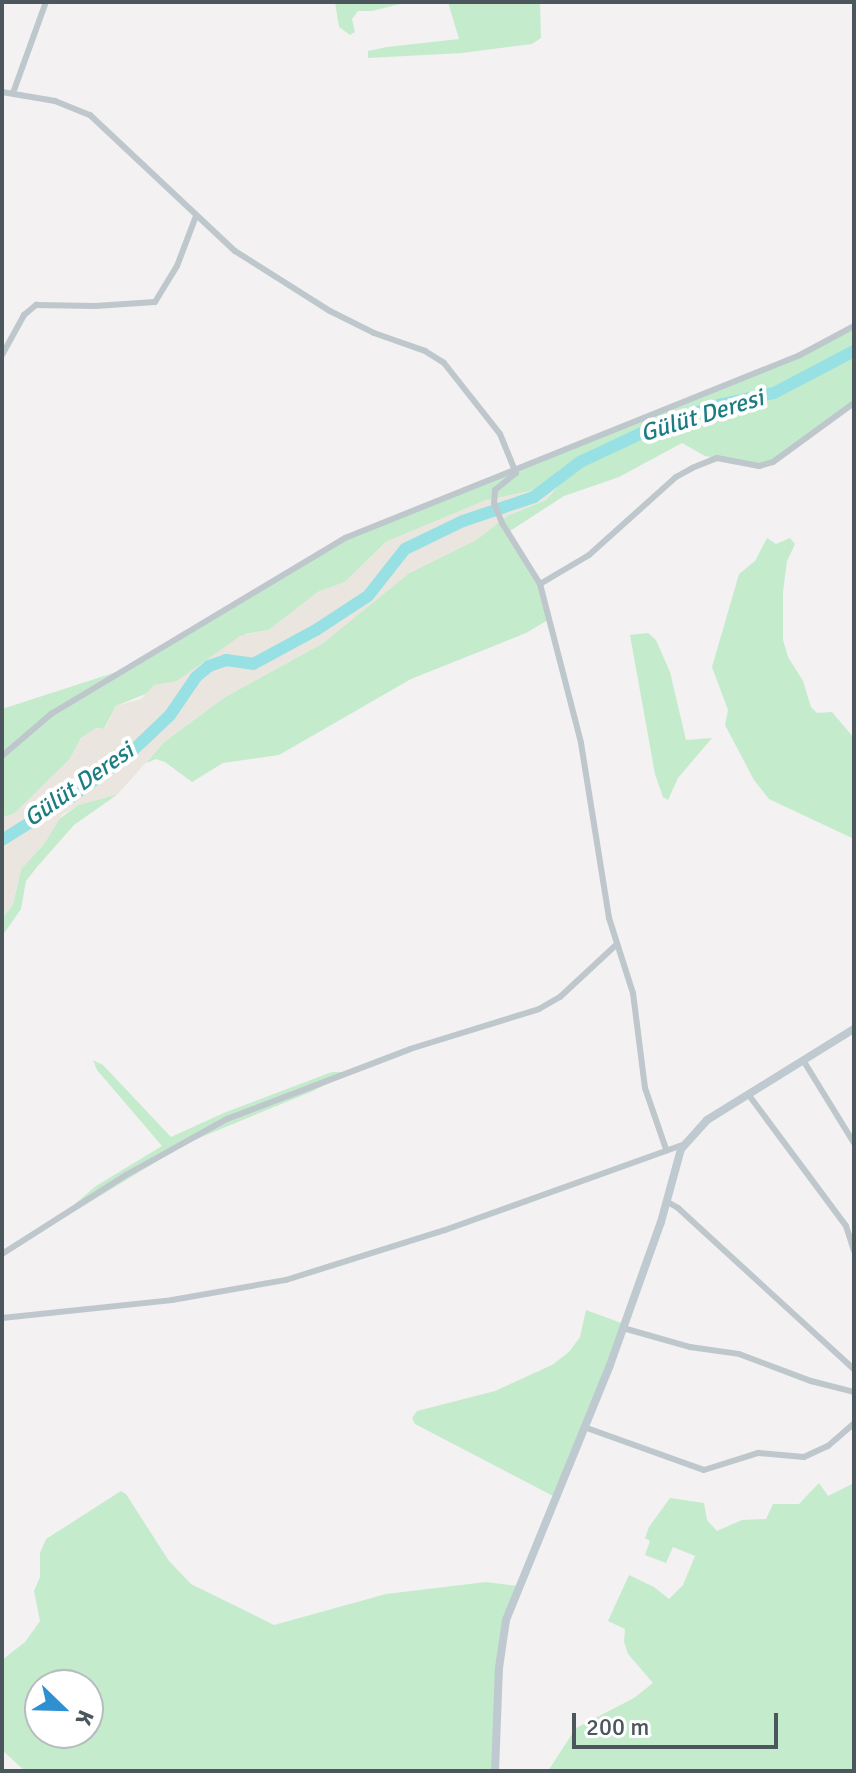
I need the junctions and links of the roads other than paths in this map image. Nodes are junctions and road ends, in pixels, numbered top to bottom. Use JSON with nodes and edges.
{"nodes":[{"id":1,"x":46,"y":2,"type":"edge"},
{"id":2,"x":2,"y":92,"type":"edge"},
{"id":3,"x":13,"y":93,"type":"junction"},
{"id":4,"x":196,"y":216,"type":"junction"},
{"id":5,"x":854,"y":326,"type":"edge"},
{"id":6,"x":2,"y":355,"type":"edge"},
{"id":7,"x":854,"y":403,"type":"edge"},
{"id":8,"x":515,"y":469,"type":"junction"},
{"id":9,"x":540,"y":584,"type":"junction"},
{"id":10,"x":2,"y":756,"type":"edge"},
{"id":11,"x":616,"y":945,"type":"junction"},
{"id":12,"x":854,"y":1029,"type":"edge"},
{"id":13,"x":803,"y":1060,"type":"junction"},
{"id":14,"x":748,"y":1094,"type":"junction"},
{"id":15,"x":854,"y":1143,"type":"edge"},
{"id":16,"x":685,"y":1144,"type":"junction"},
{"id":17,"x":666,"y":1149,"type":"junction"},
{"id":18,"x":666,"y":1201,"type":"junction"},
{"id":19,"x":854,"y":1251,"type":"edge"},
{"id":20,"x":2,"y":1254,"type":"edge"},
{"id":21,"x":2,"y":1318,"type":"edge"},
{"id":22,"x":623,"y":1328,"type":"junction"},
{"id":23,"x":854,"y":1369,"type":"edge"},
{"id":24,"x":854,"y":1392,"type":"edge"},
{"id":25,"x":854,"y":1423,"type":"edge"},
{"id":26,"x":584,"y":1427,"type":"junction"},
{"id":27,"x":495,"y":1771,"type":"edge"}],
"edges":[{"from":1,"to":3,"type":"street"},
{"from":2,"to":3,"type":"street"},
{"from":3,"to":4,"type":"street"},
{"from":4,"to":6,"type":"street"},
{"from":4,"to":8,"type":"street"},
{"from":5,"to":8,"type":"street"},
{"from":7,"to":9,"type":"street"},
{"from":8,"to":9,"type":"street"},
{"from":8,"to":10,"type":"street"},
{"from":9,"to":11,"type":"street"},
{"from":11,"to":17,"type":"street"},
{"from":11,"to":20,"type":"street"},
{"from":12,"to":13,"type":"street"},
{"from":13,"to":14,"type":"street"},
{"from":13,"to":15,"type":"street"},
{"from":14,"to":16,"type":"street"},
{"from":14,"to":19,"type":"street"},
{"from":16,"to":17,"type":"street"},
{"from":16,"to":18,"type":"street"},
{"from":17,"to":21,"type":"street"},
{"from":18,"to":22,"type":"street"},
{"from":18,"to":23,"type":"street"},
{"from":22,"to":24,"type":"street"},
{"from":22,"to":26,"type":"street"},
{"from":25,"to":26,"type":"street"},
{"from":26,"to":27,"type":"street"}]}
